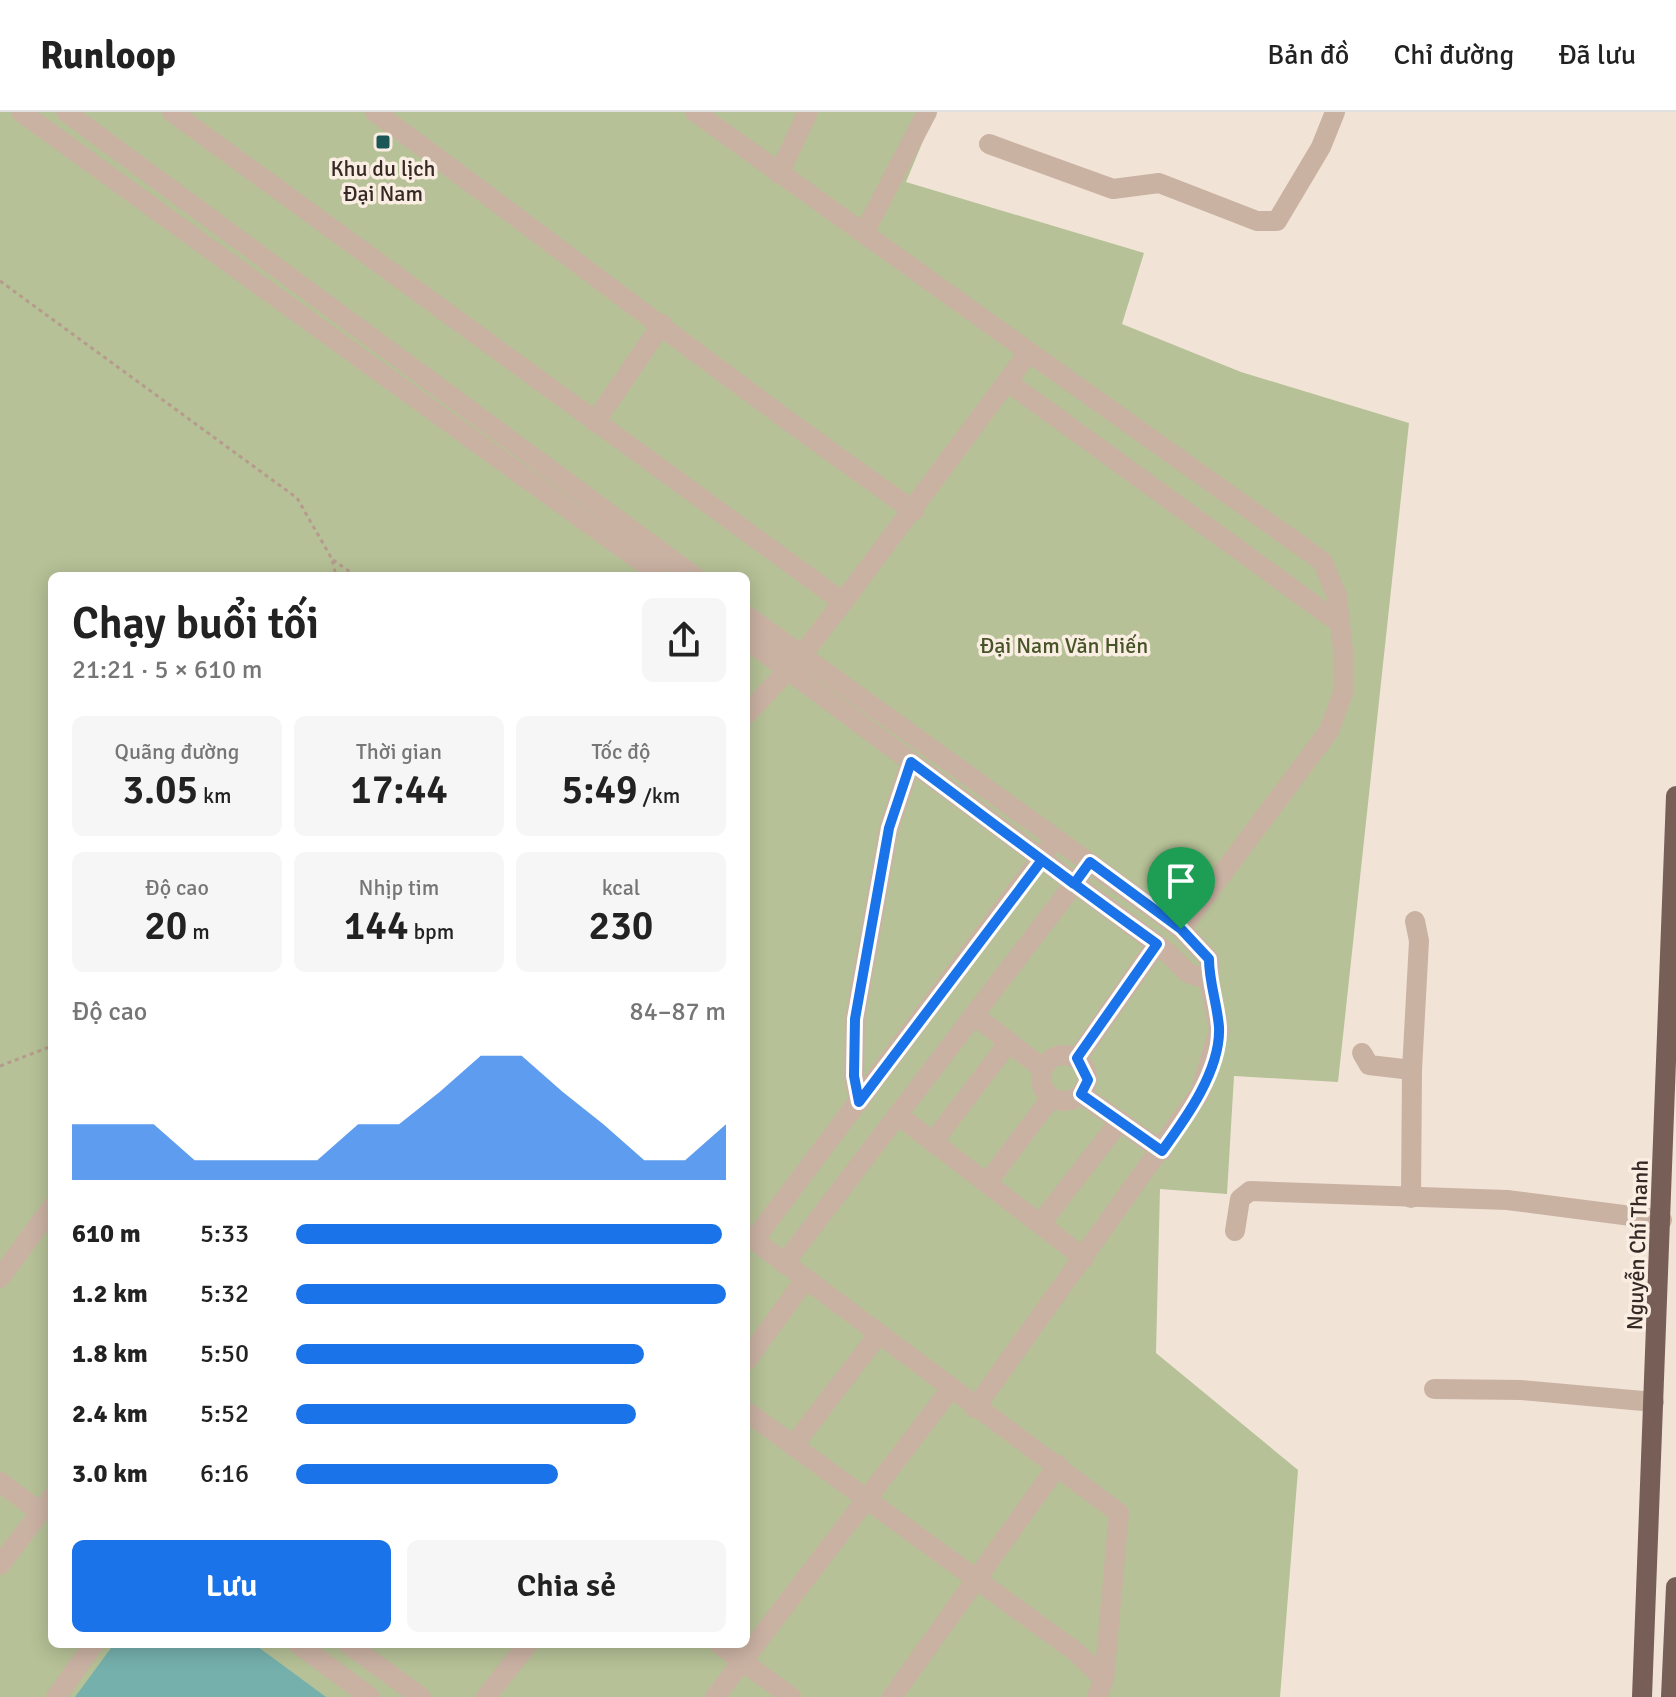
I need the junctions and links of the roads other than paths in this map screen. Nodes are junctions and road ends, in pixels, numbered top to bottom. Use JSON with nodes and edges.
{"nodes":[{"id":1,"x":21,"y":112,"type":"edge"},
{"id":2,"x":66,"y":112,"type":"edge"},
{"id":3,"x":172,"y":112,"type":"edge"},
{"id":4,"x":375,"y":112,"type":"edge"},
{"id":5,"x":808,"y":112,"type":"edge"},
{"id":6,"x":927,"y":112,"type":"edge"},
{"id":7,"x":1335,"y":112,"type":"edge"},
{"id":8,"x":701,"y":114,"type":"edge"},
{"id":9,"x":989,"y":144,"type":"dead end"},
{"id":10,"x":779,"y":174,"type":"junction"},
{"id":11,"x":864,"y":233,"type":"junction"},
{"id":12,"x":662,"y":324,"type":"junction"},
{"id":13,"x":1029,"y":352,"type":"junction"},
{"id":14,"x":1008,"y":382,"type":"junction"},
{"id":15,"x":595,"y":422,"type":"junction"},
{"id":16,"x":914,"y":511,"type":"junction"},
{"id":17,"x":655,"y":572,"type":"edge"},
{"id":18,"x":689,"y":572,"type":"edge"},
{"id":19,"x":843,"y":602,"type":"junction"},
{"id":20,"x":750,"y":619,"type":"edge"},
{"id":21,"x":1338,"y":622,"type":"junction"},
{"id":22,"x":750,"y":641,"type":"edge"},
{"id":23,"x":794,"y":662,"type":"junction"},
{"id":24,"x":750,"y":711,"type":"edge"},
{"id":25,"x":911,"y":762,"type":"junction"},
{"id":26,"x":1676,"y":796,"type":"edge"},
{"id":27,"x":1055,"y":836,"type":"junction"},
{"id":28,"x":1042,"y":860,"type":"junction"},
{"id":29,"x":1090,"y":862,"type":"junction"},
{"id":30,"x":1074,"y":884,"type":"junction"},
{"id":31,"x":1415,"y":921,"type":"dead end"},
{"id":32,"x":1181,"y":929,"type":"junction"},
{"id":33,"x":1157,"y":944,"type":"junction"},
{"id":34,"x":1209,"y":980,"type":"junction"},
{"id":35,"x":974,"y":1015,"type":"junction"},
{"id":36,"x":1009,"y":1042,"type":"junction"},
{"id":37,"x":1362,"y":1053,"type":"dead end"},
{"id":38,"x":1077,"y":1058,"type":"junction"},
{"id":39,"x":1042,"y":1068,"type":"junction"},
{"id":40,"x":1412,"y":1070,"type":"junction"},
{"id":41,"x":1081,"y":1094,"type":"junction"},
{"id":42,"x":1051,"y":1098,"type":"junction"},
{"id":43,"x":859,"y":1102,"type":"junction"},
{"id":44,"x":898,"y":1115,"type":"junction"},
{"id":45,"x":1120,"y":1121,"type":"junction"},
{"id":46,"x":933,"y":1142,"type":"junction"},
{"id":47,"x":1162,"y":1151,"type":"junction"},
{"id":48,"x":987,"y":1183,"type":"junction"},
{"id":49,"x":1411,"y":1198,"type":"junction"},
{"id":50,"x":48,"y":1212,"type":"edge"},
{"id":51,"x":1669,"y":1221,"type":"edge"},
{"id":52,"x":1040,"y":1224,"type":"junction"},
{"id":53,"x":1235,"y":1231,"type":"dead end"},
{"id":54,"x":750,"y":1237,"type":"edge"},
{"id":55,"x":1084,"y":1258,"type":"junction"},
{"id":56,"x":784,"y":1264,"type":"junction"},
{"id":57,"x":0,"y":1278,"type":"edge"},
{"id":58,"x":805,"y":1280,"type":"junction"},
{"id":59,"x":878,"y":1335,"type":"junction"},
{"id":60,"x":750,"y":1356,"type":"edge"},
{"id":61,"x":1434,"y":1389,"type":"dead end"},
{"id":62,"x":950,"y":1390,"type":"junction"},
{"id":63,"x":1654,"y":1402,"type":"junction"},
{"id":64,"x":975,"y":1408,"type":"junction"},
{"id":65,"x":750,"y":1414,"type":"edge"},
{"id":66,"x":793,"y":1446,"type":"junction"},
{"id":67,"x":1058,"y":1465,"type":"junction"},
{"id":68,"x":0,"y":1482,"type":"edge"},
{"id":69,"x":866,"y":1500,"type":"junction"},
{"id":70,"x":46,"y":1505,"type":"edge"},
{"id":71,"x":0,"y":1565,"type":"edge"},
{"id":72,"x":976,"y":1580,"type":"junction"},
{"id":73,"x":1676,"y":1587,"type":"edge"},
{"id":74,"x":91,"y":1648,"type":"edge"},
{"id":75,"x":303,"y":1648,"type":"edge"},
{"id":76,"x":354,"y":1648,"type":"edge"},
{"id":77,"x":525,"y":1648,"type":"edge"},
{"id":78,"x":725,"y":1648,"type":"edge"},
{"id":79,"x":743,"y":1661,"type":"junction"},
{"id":80,"x":1101,"y":1688,"type":"edge"},
{"id":81,"x":1642,"y":1693,"type":"edge"},
{"id":82,"x":1673,"y":1694,"type":"edge"},
{"id":83,"x":56,"y":1697,"type":"edge"},
{"id":84,"x":370,"y":1697,"type":"edge"},
{"id":85,"x":421,"y":1697,"type":"edge"},
{"id":86,"x":486,"y":1697,"type":"edge"},
{"id":87,"x":715,"y":1697,"type":"edge"},
{"id":88,"x":791,"y":1697,"type":"edge"},
{"id":89,"x":892,"y":1697,"type":"edge"}],
"edges":[{"from":1,"to":17,"type":"street"},
{"from":2,"to":18,"type":"street"},
{"from":3,"to":15,"type":"street"},
{"from":4,"to":12,"type":"street"},
{"from":5,"to":10,"type":"street"},
{"from":6,"to":11,"type":"street"},
{"from":7,"to":9,"type":"street"},
{"from":8,"to":10,"type":"street"},
{"from":10,"to":11,"type":"street"},
{"from":11,"to":13,"type":"street"},
{"from":12,"to":15,"type":"street"},
{"from":12,"to":16,"type":"street"},
{"from":13,"to":14,"type":"street"},
{"from":13,"to":21,"type":"street"},
{"from":14,"to":16,"type":"street"},
{"from":14,"to":21,"type":"street"},
{"from":15,"to":19,"type":"street"},
{"from":16,"to":19,"type":"street"},
{"from":19,"to":23,"type":"street"},
{"from":20,"to":23,"type":"street"},
{"from":21,"to":32,"type":"street"},
{"from":22,"to":23,"type":"street"},
{"from":23,"to":24,"type":"street"},
{"from":23,"to":25,"type":"street"},
{"from":23,"to":27,"type":"street"},
{"from":25,"to":28,"type":"street"},
{"from":25,"to":43,"type":"street"},
{"from":26,"to":51,"type":"main road","name":"Nguyễn Chí Thanh"},
{"from":27,"to":28,"type":"street"},
{"from":27,"to":29,"type":"street"},
{"from":28,"to":30,"type":"street"},
{"from":28,"to":43,"type":"street"},
{"from":29,"to":30,"type":"street"},
{"from":29,"to":32,"type":"street"},
{"from":30,"to":33,"type":"street"},
{"from":30,"to":35,"type":"street"},
{"from":31,"to":40,"type":"street"},
{"from":32,"to":34,"type":"street"},
{"from":33,"to":34,"type":"street"},
{"from":33,"to":38,"type":"street"},
{"from":34,"to":47,"type":"street"},
{"from":35,"to":36,"type":"street"},
{"from":35,"to":44,"type":"street"},
{"from":36,"to":39,"type":"street"},
{"from":36,"to":46,"type":"street"},
{"from":37,"to":40,"type":"street"},
{"from":38,"to":39,"type":"street"},
{"from":38,"to":41,"type":"street"},
{"from":39,"to":42,"type":"street"},
{"from":40,"to":49,"type":"street"},
{"from":41,"to":42,"type":"street"},
{"from":41,"to":45,"type":"street"},
{"from":42,"to":48,"type":"street"},
{"from":43,"to":54,"type":"street"},
{"from":44,"to":46,"type":"street"},
{"from":44,"to":56,"type":"street"},
{"from":45,"to":47,"type":"street"},
{"from":45,"to":52,"type":"street"},
{"from":46,"to":48,"type":"street"},
{"from":47,"to":55,"type":"street"},
{"from":48,"to":52,"type":"street"},
{"from":49,"to":51,"type":"street"},
{"from":49,"to":53,"type":"street"},
{"from":50,"to":57,"type":"street"},
{"from":51,"to":63,"type":"main road","name":"Nguyễn Chí Thanh"},
{"from":52,"to":55,"type":"street"},
{"from":54,"to":56,"type":"street"},
{"from":55,"to":64,"type":"street"},
{"from":56,"to":58,"type":"street"},
{"from":58,"to":59,"type":"street"},
{"from":58,"to":60,"type":"street"},
{"from":59,"to":62,"type":"street"},
{"from":59,"to":66,"type":"street"},
{"from":61,"to":63,"type":"street"},
{"from":62,"to":64,"type":"street"},
{"from":62,"to":69,"type":"street"},
{"from":63,"to":81,"type":"main road","name":"Nguyễn Chí Thanh"},
{"from":64,"to":67,"type":"street"},
{"from":65,"to":66,"type":"street"},
{"from":66,"to":69,"type":"street"},
{"from":67,"to":72,"type":"street"},
{"from":67,"to":80,"type":"street"},
{"from":68,"to":70,"type":"street"},
{"from":69,"to":72,"type":"street"},
{"from":69,"to":79,"type":"street"},
{"from":70,"to":71,"type":"street"},
{"from":72,"to":80,"type":"street"},
{"from":72,"to":89,"type":"street"},
{"from":73,"to":82,"type":"main road"},
{"from":74,"to":83,"type":"street"},
{"from":75,"to":84,"type":"street"},
{"from":76,"to":85,"type":"street"},
{"from":77,"to":86,"type":"street"},
{"from":78,"to":79,"type":"street"},
{"from":79,"to":87,"type":"street"},
{"from":79,"to":88,"type":"street"},
{"from":81,"to":82,"type":"main road"}]}
